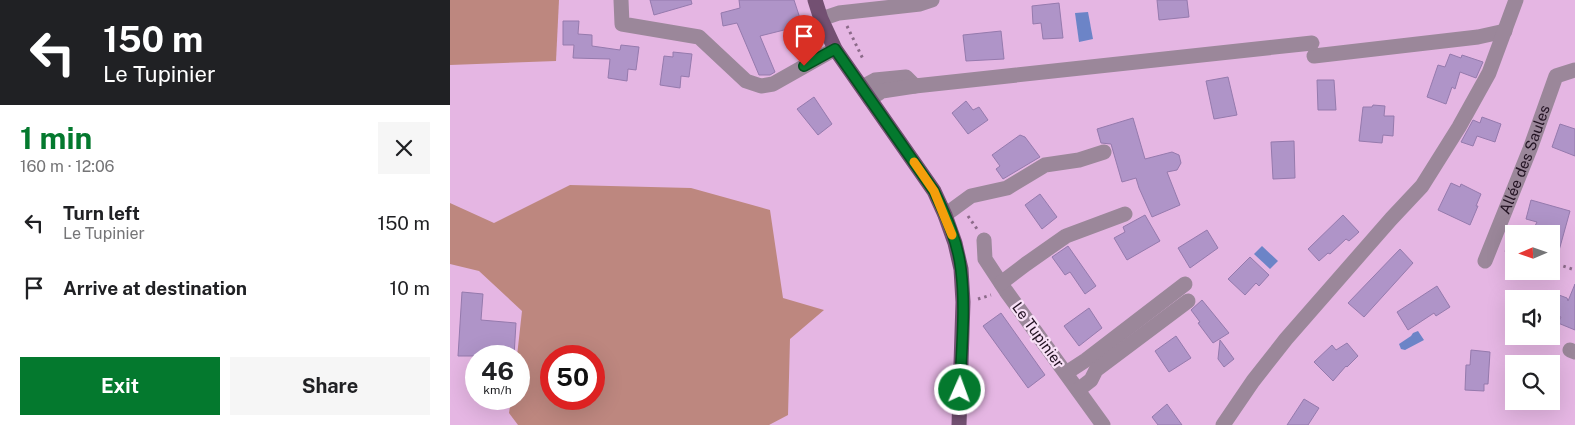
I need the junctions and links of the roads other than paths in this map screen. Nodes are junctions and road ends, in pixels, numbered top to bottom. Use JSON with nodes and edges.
{"nodes":[{"id":1,"x":622,"y":0,"type":"edge"},
{"id":2,"x":814,"y":0,"type":"edge"},
{"id":3,"x":932,"y":0,"type":"edge"},
{"id":4,"x":1516,"y":0,"type":"edge"},
{"id":5,"x":821,"y":20,"type":"junction"},
{"id":6,"x":1505,"y":31,"type":"junction"},
{"id":7,"x":835,"y":49,"type":"junction"},
{"id":8,"x":1575,"y":70,"type":"edge"},
{"id":9,"x":866,"y":93,"type":"junction"},
{"id":10,"x":1104,"y":152,"type":"dead end"},
{"id":11,"x":1125,"y":214,"type":"dead end"},
{"id":12,"x":945,"y":215,"type":"junction"},
{"id":13,"x":984,"y":240,"type":"dead end"},
{"id":14,"x":1485,"y":261,"type":"dead end"},
{"id":15,"x":1185,"y":284,"type":"dead end"},
{"id":16,"x":1004,"y":287,"type":"junction"},
{"id":17,"x":1188,"y":301,"type":"dead end"},
{"id":18,"x":1066,"y":373,"type":"junction"},
{"id":19,"x":1078,"y":390,"type":"junction"},
{"id":20,"x":958,"y":425,"type":"edge"},
{"id":21,"x":1103,"y":425,"type":"edge"},
{"id":22,"x":1223,"y":425,"type":"edge"}],
"edges":[{"from":1,"to":7,"type":"street"},
{"from":2,"to":5,"type":"main road"},
{"from":3,"to":5,"type":"street"},
{"from":4,"to":6,"type":"street"},
{"from":5,"to":7,"type":"main road"},
{"from":6,"to":9,"type":"street"},
{"from":6,"to":22,"type":"street"},
{"from":7,"to":9,"type":"main road"},
{"from":8,"to":14,"type":"street","name":"Allée des Saules"},
{"from":9,"to":12,"type":"main road"},
{"from":10,"to":12,"type":"street"},
{"from":11,"to":16,"type":"street"},
{"from":12,"to":20,"type":"main road"},
{"from":13,"to":16,"type":"street","name":"Le Tupinier"},
{"from":15,"to":18,"type":"street"},
{"from":16,"to":18,"type":"street","name":"Le Tupinier"},
{"from":17,"to":19,"type":"street"},
{"from":18,"to":19,"type":"street","name":"Le Tupinier"},
{"from":19,"to":21,"type":"street","name":"Le Tupinier"}]}
